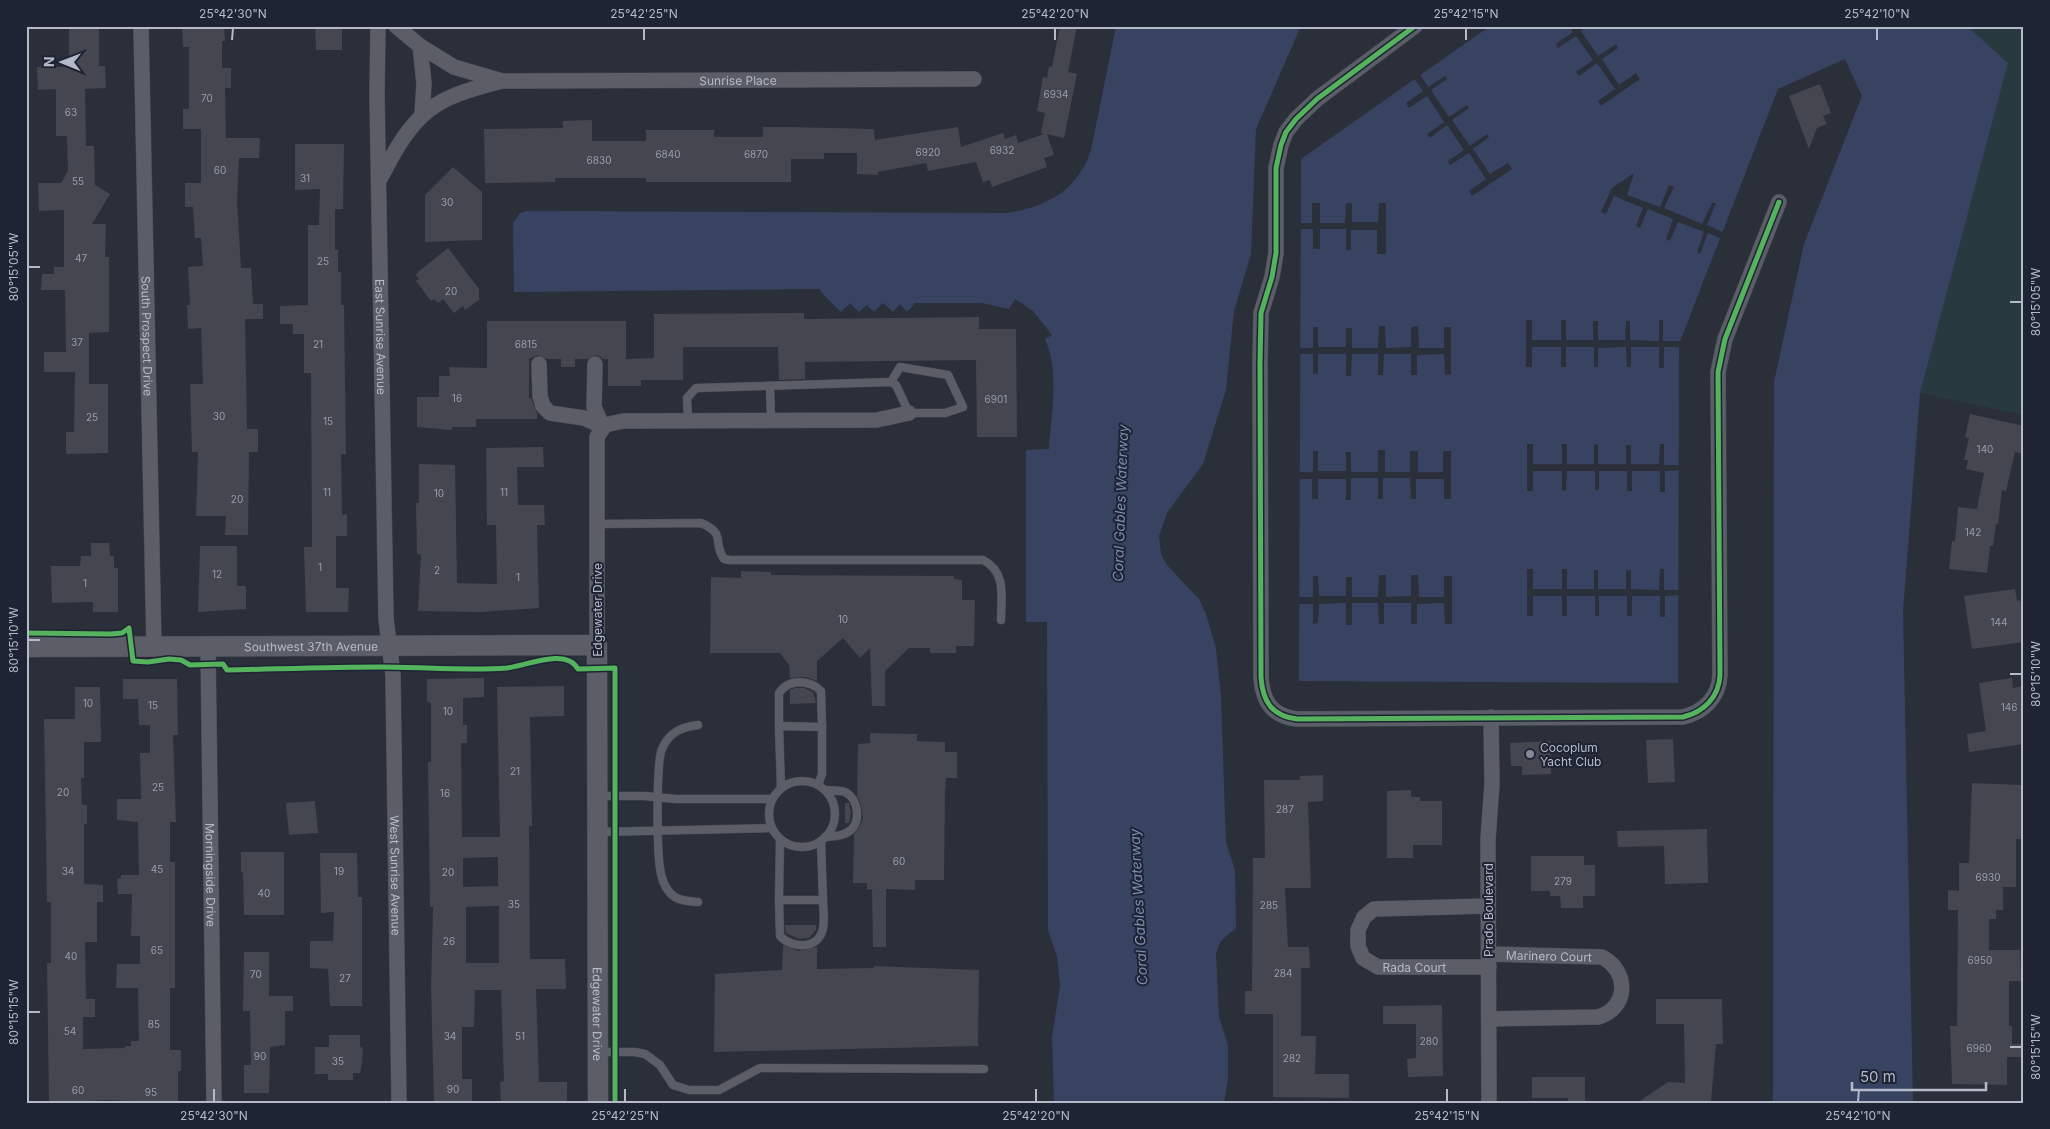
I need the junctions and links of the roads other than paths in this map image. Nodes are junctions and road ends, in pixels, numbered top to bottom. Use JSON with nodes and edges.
{"nodes":[{"id":1,"x":141,"y":26,"type":"edge"},
{"id":2,"x":378,"y":26,"type":"edge"},
{"id":3,"x":396,"y":26,"type":"edge"},
{"id":4,"x":1415,"y":26,"type":"edge"},
{"id":5,"x":420,"y":46,"type":"junction"},
{"id":6,"x":974,"y":79,"type":"dead end"},
{"id":7,"x":502,"y":81,"type":"junction"},
{"id":8,"x":422,"y":115,"type":"junction"},
{"id":9,"x":379,"y":180,"type":"junction"},
{"id":10,"x":1779,"y":202,"type":"dead end"},
{"id":11,"x":539,"y":364,"type":"dead end"},
{"id":12,"x":595,"y":364,"type":"dead end"},
{"id":13,"x":891,"y":382,"type":"junction"},
{"id":14,"x":770,"y":386,"type":"junction"},
{"id":15,"x":910,"y":413,"type":"junction"},
{"id":16,"x":770,"y":419,"type":"junction"},
{"id":17,"x":688,"y":420,"type":"junction"},
{"id":18,"x":602,"y":427,"type":"junction"},
{"id":19,"x":597,"y":524,"type":"junction"},
{"id":20,"x":1001,"y":620,"type":"dead end"},
{"id":21,"x":597,"y":645,"type":"junction"},
{"id":22,"x":154,"y":646,"type":"junction"},
{"id":23,"x":208,"y":646,"type":"junction"},
{"id":24,"x":26,"y":647,"type":"edge"},
{"id":25,"x":390,"y":647,"type":"junction"},
{"id":26,"x":1491,"y":717,"type":"junction"},
{"id":27,"x":698,"y":725,"type":"dead end"},
{"id":28,"x":779,"y":726,"type":"junction"},
{"id":29,"x":822,"y":727,"type":"junction"},
{"id":30,"x":818,"y":785,"type":"junction"},
{"id":31,"x":781,"y":788,"type":"junction"},
{"id":32,"x":825,"y":790,"type":"junction"},
{"id":33,"x":596,"y":796,"type":"junction"},
{"id":34,"x":659,"y":798,"type":"junction"},
{"id":35,"x":772,"y":799,"type":"junction"},
{"id":36,"x":771,"y":828,"type":"junction"},
{"id":37,"x":659,"y":830,"type":"junction"},
{"id":38,"x":597,"y":832,"type":"junction"},
{"id":39,"x":823,"y":839,"type":"junction"},
{"id":40,"x":780,"y":840,"type":"junction"},
{"id":41,"x":779,"y":900,"type":"junction"},
{"id":42,"x":822,"y":900,"type":"junction"},
{"id":43,"x":698,"y":902,"type":"dead end"},
{"id":44,"x":1488,"y":906,"type":"junction"},
{"id":45,"x":1488,"y":960,"type":"junction"},
{"id":46,"x":1489,"y":1019,"type":"junction"},
{"id":47,"x":598,"y":1052,"type":"junction"},
{"id":48,"x":984,"y":1069,"type":"dead end"},
{"id":49,"x":214,"y":1103,"type":"edge"},
{"id":50,"x":399,"y":1103,"type":"edge"},
{"id":51,"x":598,"y":1103,"type":"edge"},
{"id":52,"x":1489,"y":1103,"type":"edge"}],
"edges":[{"from":1,"to":22,"type":"street","name":"South Prospect Drive"},
{"from":2,"to":9,"type":"street","name":"East Sunrise Avenue"},
{"from":3,"to":5,"type":"street","name":"Sunrise Place"},
{"from":4,"to":26,"type":"street"},
{"from":5,"to":7,"type":"street","name":"Sunrise Place"},
{"from":5,"to":8,"type":"street"},
{"from":6,"to":7,"type":"street","name":"Sunrise Place"},
{"from":7,"to":8,"type":"street","name":"Sunrise Place"},
{"from":8,"to":9,"type":"street","name":"Sunrise Place"},
{"from":9,"to":25,"type":"street","name":"East Sunrise Avenue"},
{"from":10,"to":26,"type":"street"},
{"from":11,"to":18,"type":"street"},
{"from":12,"to":18,"type":"street"},
{"from":13,"to":14,"type":"lane"},
{"from":13,"to":15,"type":"lane"},
{"from":13,"to":15,"type":"lane"},
{"from":14,"to":16,"type":"lane"},
{"from":14,"to":17,"type":"lane"},
{"from":15,"to":16,"type":"street"},
{"from":16,"to":17,"type":"street"},
{"from":17,"to":18,"type":"street"},
{"from":18,"to":19,"type":"street","name":"Edgewater Drive"},
{"from":19,"to":20,"type":"lane"},
{"from":19,"to":21,"type":"street","name":"Edgewater Drive"},
{"from":21,"to":25,"type":"street","name":"Southwest 37th Avenue"},
{"from":21,"to":33,"type":"street","name":"Edgewater Drive"},
{"from":22,"to":23,"type":"street","name":"Southwest 37th Avenue"},
{"from":22,"to":24,"type":"street","name":"Southwest 37th Avenue"},
{"from":23,"to":25,"type":"street","name":"Southwest 37th Avenue"},
{"from":23,"to":49,"type":"street","name":"Morningside Drive"},
{"from":25,"to":50,"type":"street","name":"West Sunrise Avenue"},
{"from":26,"to":44,"type":"street","name":"Prado Boulevard"},
{"from":27,"to":34,"type":"lane"},
{"from":28,"to":29,"type":"lane"},
{"from":28,"to":29,"type":"lane"},
{"from":28,"to":31,"type":"lane"},
{"from":29,"to":30,"type":"lane"},
{"from":30,"to":31,"type":"lane"},
{"from":30,"to":32,"type":"lane"},
{"from":31,"to":35,"type":"lane"},
{"from":32,"to":39,"type":"lane"},
{"from":32,"to":39,"type":"lane"},
{"from":33,"to":34,"type":"lane"},
{"from":33,"to":38,"type":"street","name":"Edgewater Drive"},
{"from":34,"to":35,"type":"lane"},
{"from":34,"to":37,"type":"lane"},
{"from":35,"to":36,"type":"lane"},
{"from":36,"to":37,"type":"lane"},
{"from":36,"to":40,"type":"lane"},
{"from":37,"to":38,"type":"lane"},
{"from":37,"to":43,"type":"lane"},
{"from":38,"to":47,"type":"street","name":"Edgewater Drive"},
{"from":39,"to":40,"type":"lane"},
{"from":39,"to":42,"type":"lane"},
{"from":40,"to":41,"type":"lane"},
{"from":41,"to":42,"type":"lane"},
{"from":41,"to":42,"type":"lane"},
{"from":44,"to":45,"type":"street","name":"Prado Boulevard"},
{"from":44,"to":45,"type":"street","name":"Rada Court"},
{"from":45,"to":46,"type":"street","name":"Prado Boulevard"},
{"from":45,"to":46,"type":"street","name":"Marinero Court"},
{"from":46,"to":52,"type":"street","name":"Prado Boulevard"},
{"from":47,"to":48,"type":"lane"},
{"from":47,"to":51,"type":"street","name":"Edgewater Drive"}]}
